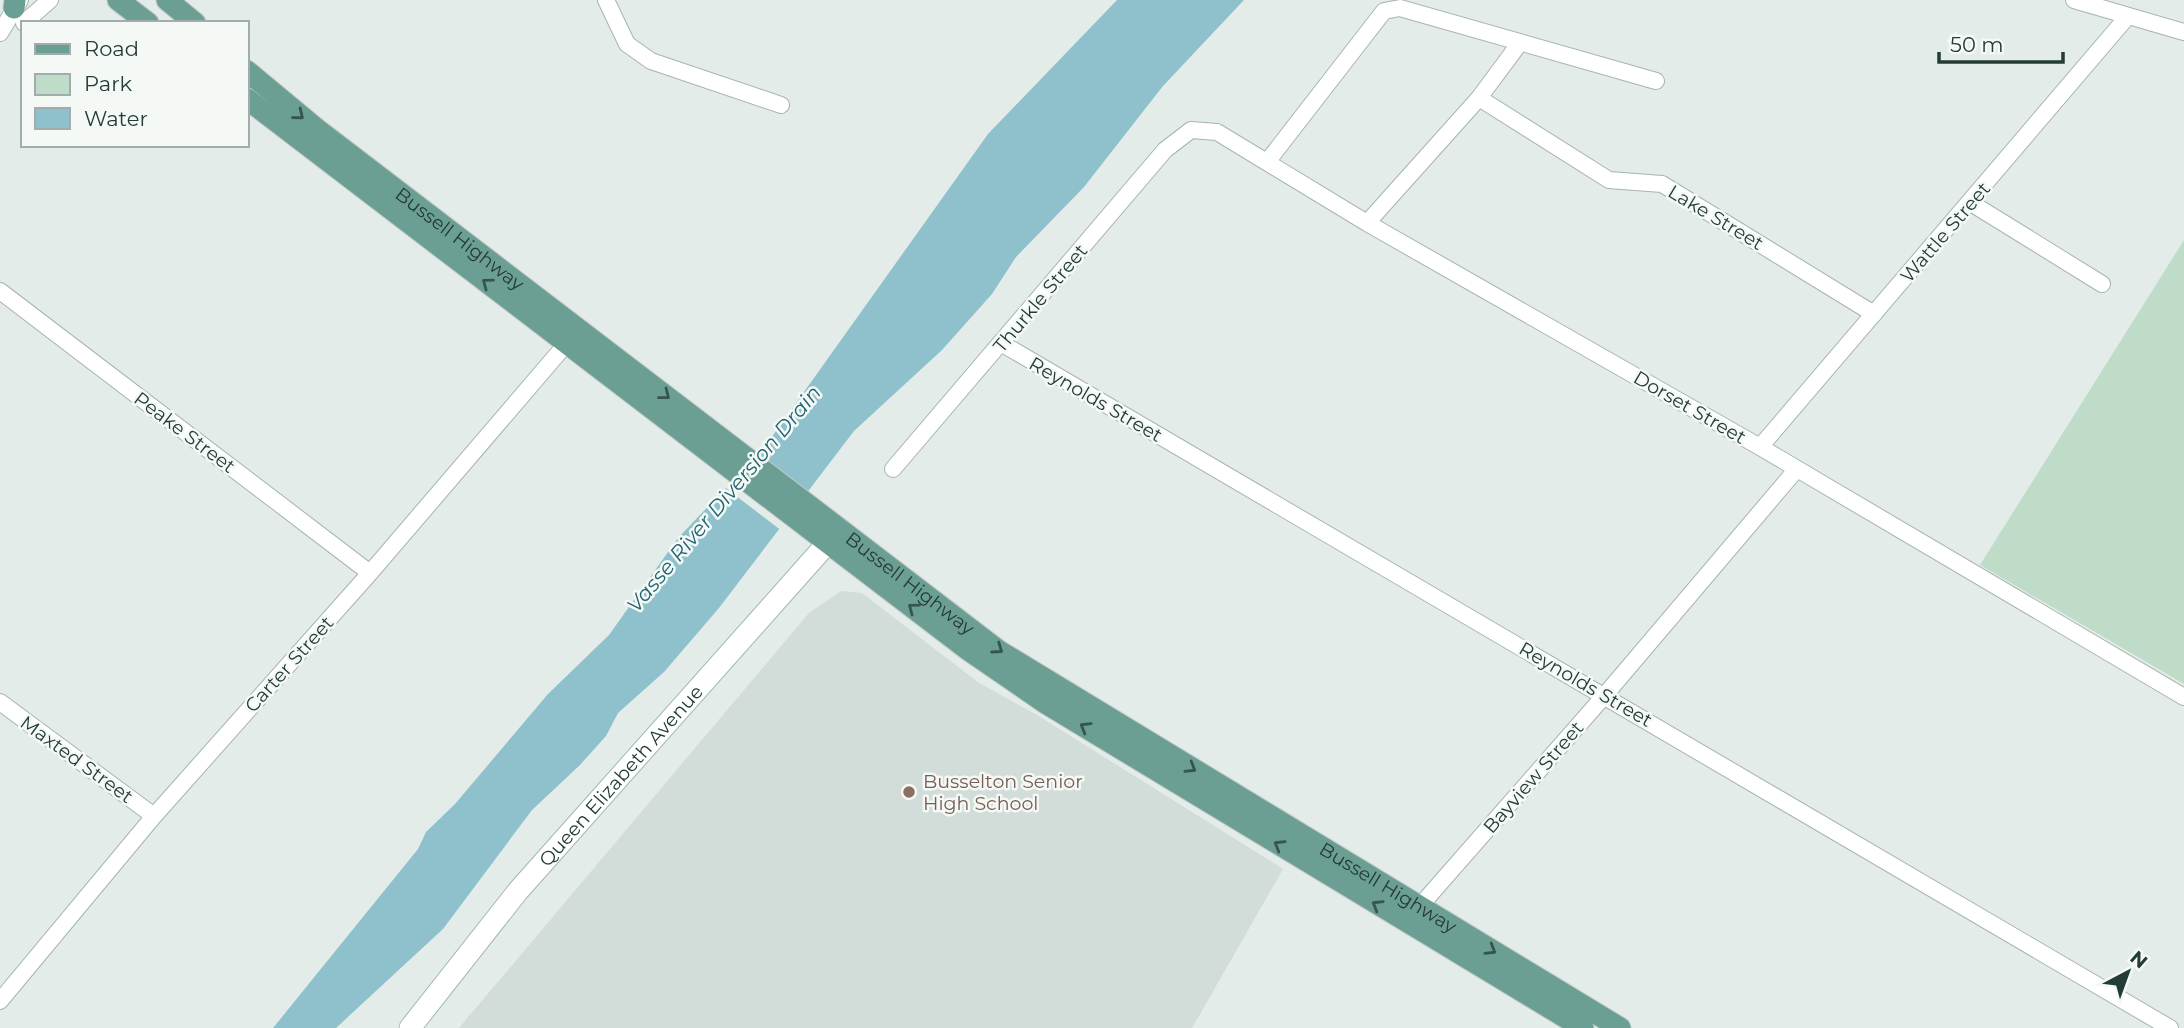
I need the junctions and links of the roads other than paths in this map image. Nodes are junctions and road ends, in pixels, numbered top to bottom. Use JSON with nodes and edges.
{"nodes":[{"id":1,"x":50,"y":0,"type":"edge"},
{"id":2,"x":118,"y":0,"type":"edge"},
{"id":3,"x":167,"y":0,"type":"edge"},
{"id":4,"x":607,"y":0,"type":"edge"},
{"id":5,"x":2074,"y":0,"type":"edge"},
{"id":6,"x":19,"y":11,"type":"edge"},
{"id":7,"x":2128,"y":16,"type":"junction"},
{"id":8,"x":145,"y":21,"type":"edge"},
{"id":9,"x":193,"y":21,"type":"edge"},
{"id":10,"x":2184,"y":32,"type":"edge"},
{"id":11,"x":0,"y":33,"type":"edge"},
{"id":12,"x":0,"y":40,"type":"edge"},
{"id":13,"x":1519,"y":44,"type":"junction"},
{"id":14,"x":248,"y":72,"type":"edge"},
{"id":15,"x":1656,"y":81,"type":"dead end"},
{"id":16,"x":1479,"y":98,"type":"junction"},
{"id":17,"x":248,"y":100,"type":"edge"},
{"id":18,"x":780,"y":105,"type":"dead end"},
{"id":19,"x":1191,"y":130,"type":"joint"},
{"id":20,"x":1267,"y":162,"type":"junction"},
{"id":21,"x":1971,"y":203,"type":"junction"},
{"id":22,"x":1367,"y":223,"type":"junction"},
{"id":23,"x":2102,"y":284,"type":"dead end"},
{"id":24,"x":0,"y":291,"type":"edge"},
{"id":25,"x":1874,"y":314,"type":"junction"},
{"id":26,"x":573,"y":336,"type":"junction"},
{"id":27,"x":1001,"y":343,"type":"junction"},
{"id":28,"x":1760,"y":447,"type":"junction"},
{"id":29,"x":893,"y":469,"type":"dead end"},
{"id":30,"x":1796,"y":470,"type":"junction"},
{"id":31,"x":834,"y":537,"type":"junction"},
{"id":32,"x":370,"y":573,"type":"junction"},
{"id":33,"x":1605,"y":695,"type":"junction"},
{"id":34,"x":2184,"y":697,"type":"edge"},
{"id":35,"x":0,"y":702,"type":"edge"},
{"id":36,"x":154,"y":816,"type":"junction"},
{"id":37,"x":1413,"y":914,"type":"junction"},
{"id":38,"x":0,"y":1001,"type":"edge"},
{"id":39,"x":1581,"y":1022,"type":"edge"},
{"id":40,"x":410,"y":1028,"type":"edge"},
{"id":41,"x":1620,"y":1028,"type":"edge"},
{"id":42,"x":2170,"y":1028,"type":"edge"}],
"edges":[{"from":1,"to":6,"type":"street"},
{"from":2,"to":8,"type":"main road"},
{"from":3,"to":9,"type":"main road"},
{"from":4,"to":18,"type":"street"},
{"from":5,"to":7,"type":"street"},
{"from":6,"to":11,"type":"street"},
{"from":6,"to":12,"type":"street"},
{"from":7,"to":10,"type":"street"},
{"from":7,"to":21,"type":"street","name":"Wattle Street"},
{"from":13,"to":15,"type":"street"},
{"from":13,"to":16,"type":"street"},
{"from":13,"to":20,"type":"street"},
{"from":14,"to":26,"type":"main road","name":"Bussell Highway","one_way":true},
{"from":16,"to":22,"type":"street"},
{"from":16,"to":25,"type":"street","name":"Lake Street"},
{"from":26,"to":17,"type":"main road","name":"Bussell Highway","one_way":true},
{"from":19,"to":20,"type":"street","name":"Dorset Street"},
{"from":19,"to":27,"type":"street","name":"Thurkle Street"},
{"from":20,"to":22,"type":"street","name":"Dorset Street"},
{"from":21,"to":23,"type":"street"},
{"from":21,"to":25,"type":"street","name":"Wattle Street"},
{"from":22,"to":28,"type":"street","name":"Dorset Street"},
{"from":24,"to":32,"type":"street","name":"Peake Street"},
{"from":25,"to":28,"type":"street","name":"Wattle Street"},
{"from":26,"to":31,"type":"main road","name":"Bussell Highway"},
{"from":26,"to":32,"type":"street","name":"Carter Street"},
{"from":27,"to":29,"type":"street","name":"Thurkle Street"},
{"from":27,"to":33,"type":"street","name":"Reynolds Street"},
{"from":28,"to":30,"type":"street","name":"Dorset Street"},
{"from":30,"to":33,"type":"street","name":"Bayview Street"},
{"from":30,"to":34,"type":"street","name":"Dorset Street"},
{"from":31,"to":37,"type":"main road","name":"Bussell Highway"},
{"from":31,"to":40,"type":"street","name":"Queen Elizabeth Avenue"},
{"from":32,"to":36,"type":"street","name":"Carter Street"},
{"from":33,"to":37,"type":"street","name":"Bayview Street"},
{"from":33,"to":42,"type":"street","name":"Reynolds Street"},
{"from":35,"to":36,"type":"street","name":"Maxted Street"},
{"from":36,"to":38,"type":"street","name":"Carter Street"},
{"from":37,"to":39,"type":"main road","name":"Bussell Highway"},
{"from":39,"to":41,"type":"main road","name":"Bussell Highway"}]}
